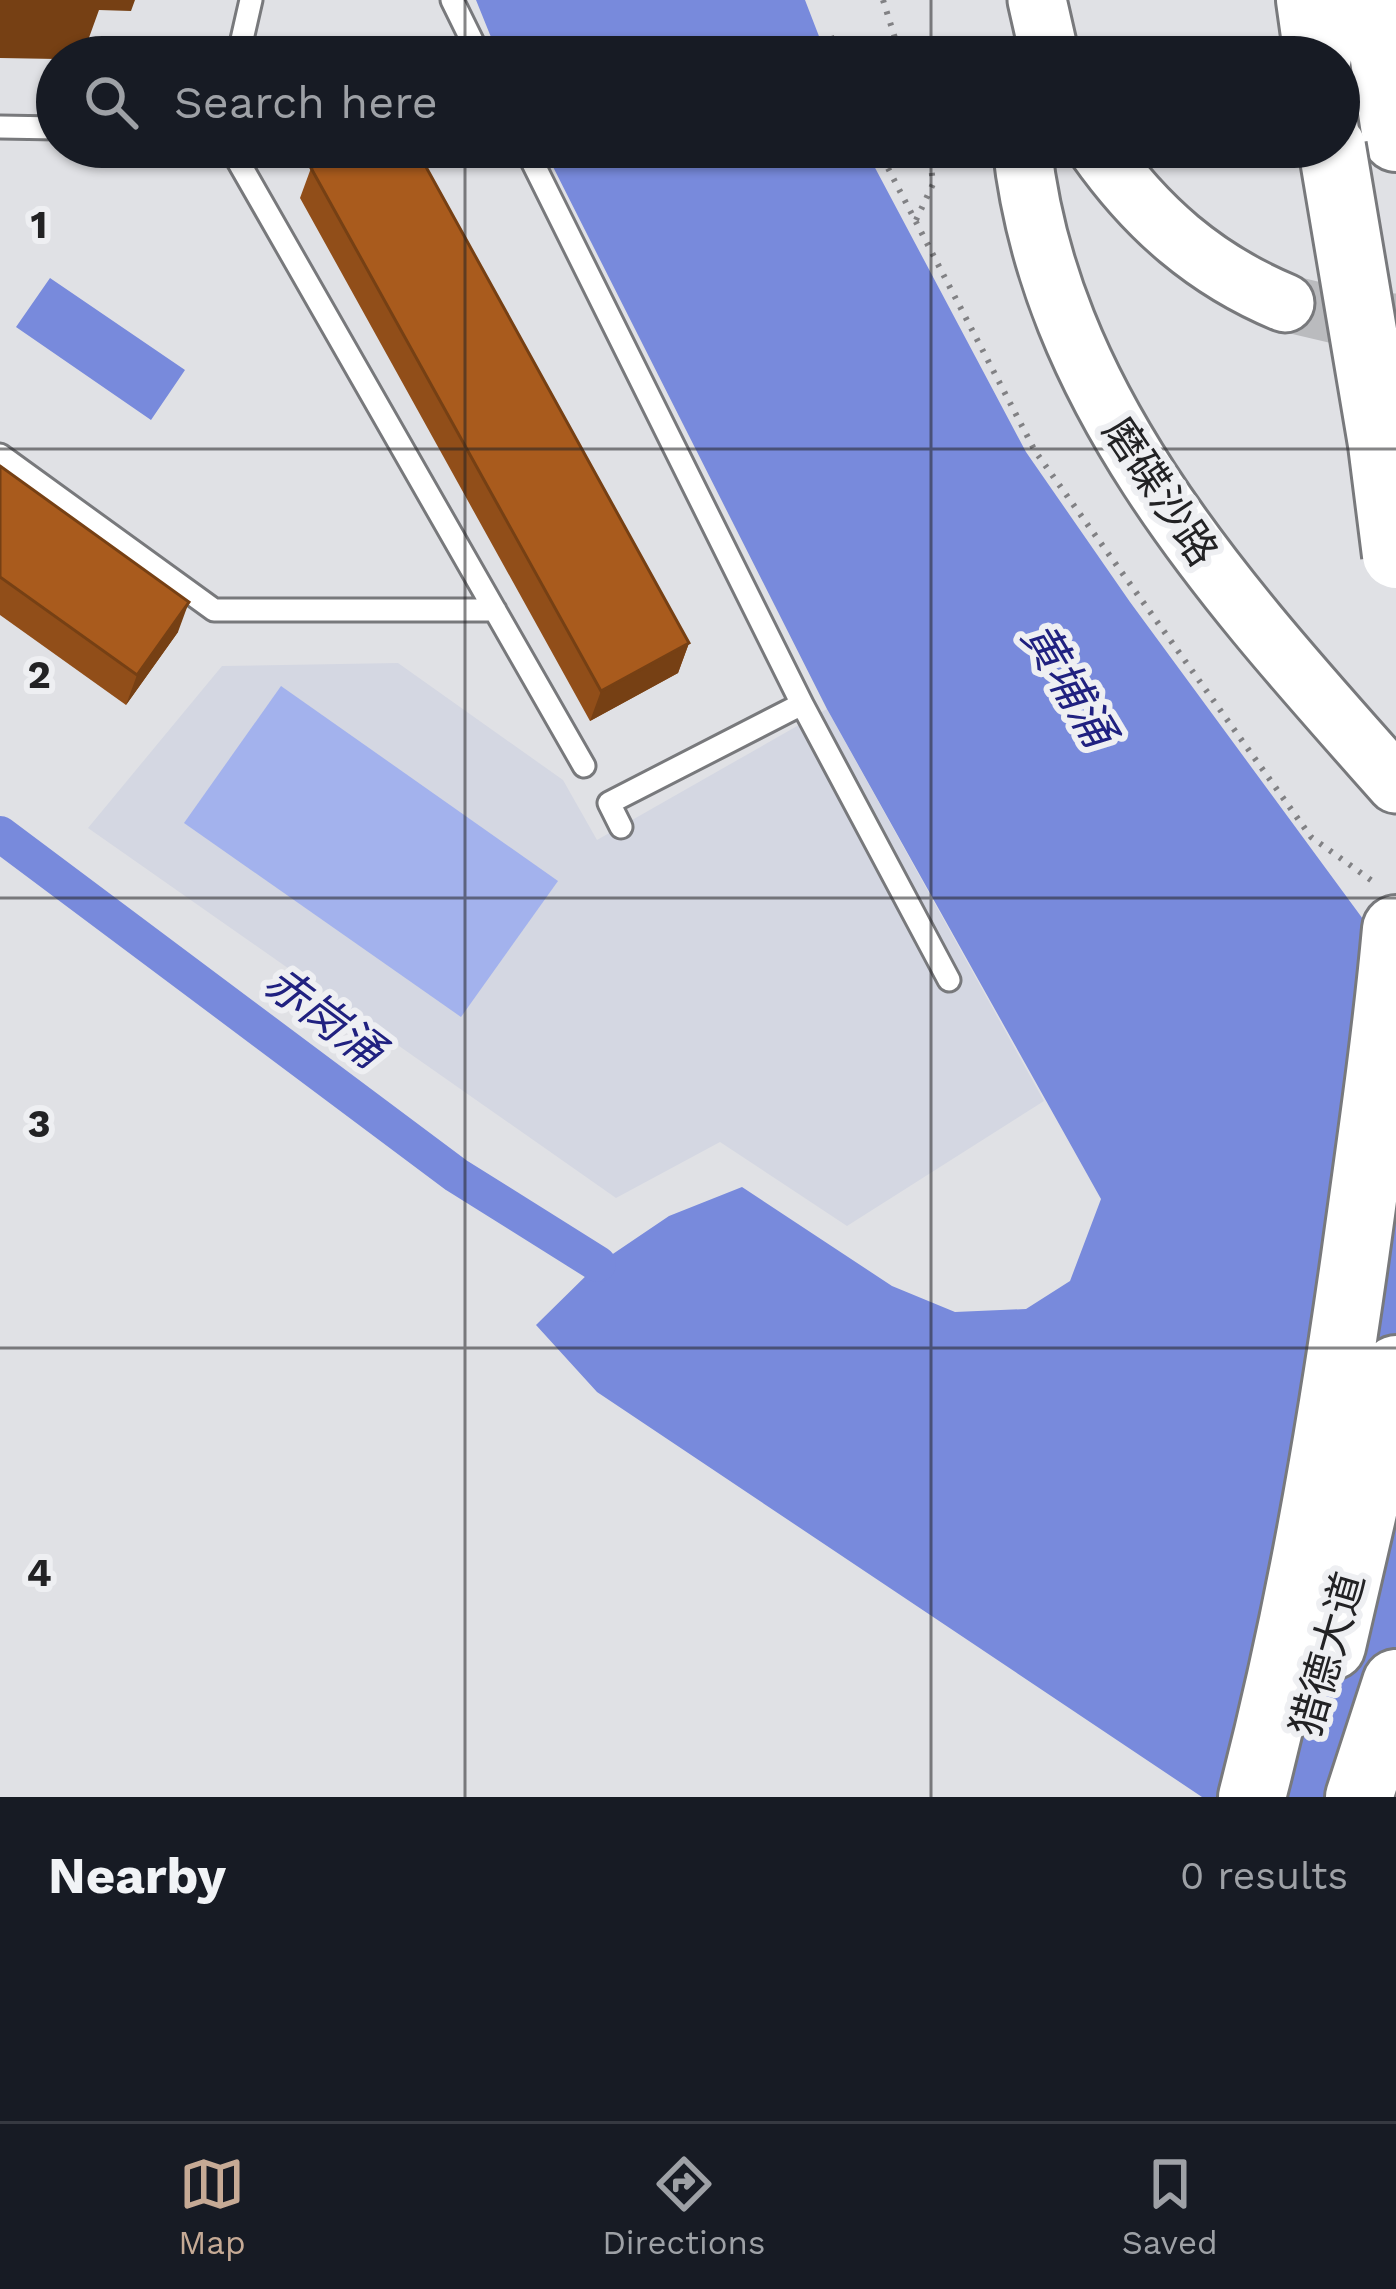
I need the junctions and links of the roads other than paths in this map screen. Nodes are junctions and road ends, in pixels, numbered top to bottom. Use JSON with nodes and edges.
{"nodes":[{"id":1,"x":251,"y":0,"type":"edge"},
{"id":2,"x":452,"y":0,"type":"edge"},
{"id":3,"x":1018,"y":0,"type":"edge"},
{"id":4,"x":1037,"y":0,"type":"edge"},
{"id":5,"x":1375,"y":0,"type":"edge"},
{"id":6,"x":243,"y":36,"type":"edge"},
{"id":7,"x":470,"y":36,"type":"edge"},
{"id":8,"x":1016,"y":36,"type":"edge"},
{"id":9,"x":1046,"y":36,"type":"edge"},
{"id":10,"x":0,"y":128,"type":"edge"},
{"id":11,"x":36,"y":128,"type":"edge"},
{"id":12,"x":1396,"y":138,"type":"edge"},
{"id":13,"x":242,"y":168,"type":"edge"},
{"id":14,"x":535,"y":168,"type":"edge"},
{"id":15,"x":1026,"y":168,"type":"edge"},
{"id":16,"x":1112,"y":168,"type":"edge"},
{"id":17,"x":1336,"y":168,"type":"edge"},
{"id":18,"x":1285,"y":303,"type":"tunnel mouth"},
{"id":19,"x":0,"y":455,"type":"edge"},
{"id":20,"x":1396,"y":555,"type":"edge"},
{"id":21,"x":494,"y":610,"type":"junction"},
{"id":22,"x":802,"y":704,"type":"junction"},
{"id":23,"x":584,"y":766,"type":"dead end"},
{"id":24,"x":1396,"y":784,"type":"edge"},
{"id":25,"x":621,"y":827,"type":"dead end"},
{"id":26,"x":1387,"y":908,"type":"edge"},
{"id":27,"x":950,"y":980,"type":"dead end"},
{"id":28,"x":1396,"y":1369,"type":"edge"},
{"id":29,"x":1396,"y":1683,"type":"edge"},
{"id":30,"x":1252,"y":1797,"type":"edge"},
{"id":31,"x":1282,"y":1797,"type":"edge"},
{"id":32,"x":1359,"y":1797,"type":"edge"}],
"edges":[{"from":1,"to":6,"type":"lane"},
{"from":2,"to":7,"type":"lane"},
{"from":3,"to":8,"type":"street"},
{"from":4,"to":9,"type":"street"},
{"from":5,"to":12,"type":"highway"},
{"from":10,"to":11,"type":"lane"},
{"from":13,"to":21,"type":"lane"},
{"from":14,"to":22,"type":"lane"},
{"from":15,"to":24,"type":"street","name":"磨碟沙路"},
{"from":16,"to":18,"type":"street"},
{"from":17,"to":20,"type":"highway","bridge":true},
{"from":19,"to":21,"type":"lane"},
{"from":21,"to":23,"type":"lane"},
{"from":22,"to":25,"type":"lane"},
{"from":22,"to":27,"type":"lane"},
{"from":26,"to":30,"type":"highway"},
{"from":28,"to":31,"type":"highway","name":"猎德大道"},
{"from":29,"to":32,"type":"highway","name":"猎德大道"}]}
